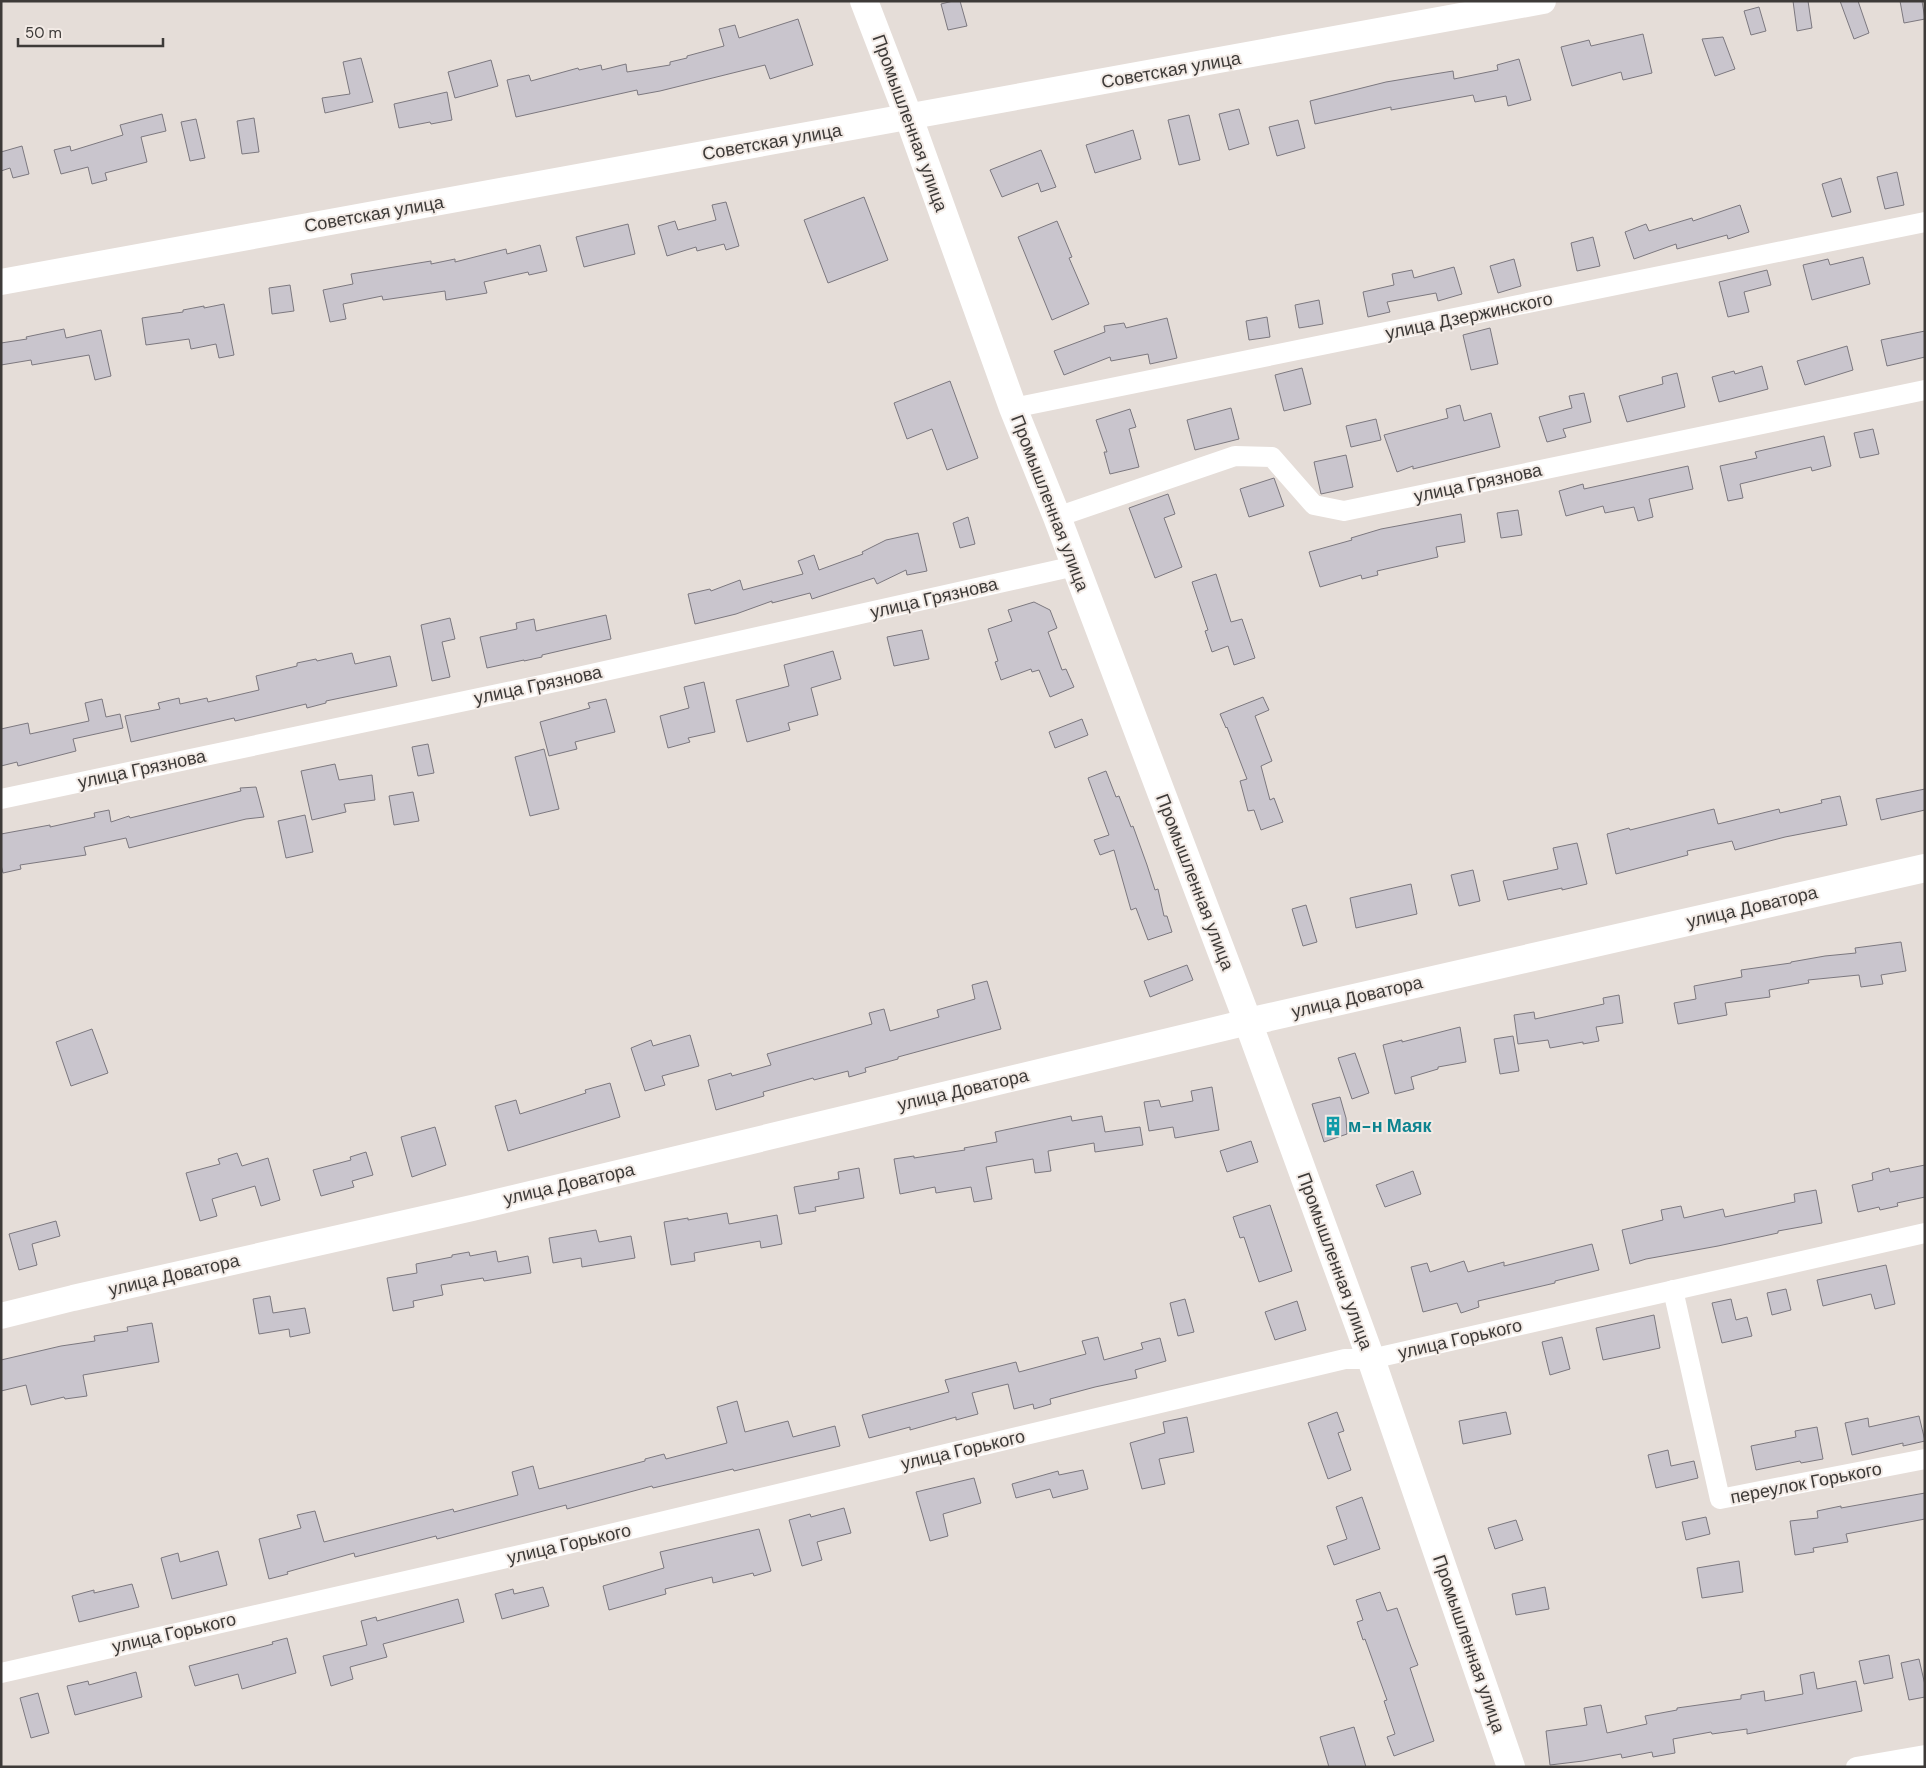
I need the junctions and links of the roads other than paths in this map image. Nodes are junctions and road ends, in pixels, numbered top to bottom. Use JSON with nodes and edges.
{"nodes":[{"id":1,"x":864,"y":1,"type":"edge"},
{"id":2,"x":1543,"y":1,"type":"edge"},
{"id":3,"x":1503,"y":5,"type":"edge"},
{"id":4,"x":909,"y":118,"type":"junction"},
{"id":5,"x":1925,"y":222,"type":"edge"},
{"id":6,"x":1,"y":282,"type":"edge"},
{"id":7,"x":1925,"y":390,"type":"edge"},
{"id":8,"x":1012,"y":408,"type":"junction"},
{"id":9,"x":1057,"y":517,"type":"junction"},
{"id":10,"x":1075,"y":566,"type":"junction"},
{"id":11,"x":1,"y":799,"type":"edge"},
{"id":12,"x":1925,"y":868,"type":"edge"},
{"id":13,"x":1248,"y":1022,"type":"junction"},
{"id":14,"x":1925,"y":1232,"type":"edge"},
{"id":15,"x":1673,"y":1290,"type":"junction"},
{"id":16,"x":1,"y":1316,"type":"edge"},
{"id":17,"x":1370,"y":1359,"type":"junction"},
{"id":18,"x":1925,"y":1459,"type":"edge"},
{"id":19,"x":1,"y":1672,"type":"edge"},
{"id":20,"x":1925,"y":1755,"type":"edge"},
{"id":21,"x":1511,"y":1767,"type":"edge"},
{"id":22,"x":1856,"y":1767,"type":"edge"}],
"edges":[{"from":1,"to":4,"type":"main road","name":"Промышленная улица"},
{"from":2,"to":3,"type":"street","name":"Советская улица"},
{"from":3,"to":4,"type":"street","name":"Советская улица"},
{"from":4,"to":6,"type":"street","name":"Советская улица"},
{"from":4,"to":8,"type":"main road","name":"Промышленная улица"},
{"from":5,"to":8,"type":"street","name":"улица Дзержинского"},
{"from":7,"to":9,"type":"street","name":"улица Грязнова"},
{"from":8,"to":9,"type":"main road","name":"Промышленная улица"},
{"from":9,"to":10,"type":"main road","name":"Промышленная улица"},
{"from":10,"to":11,"type":"street","name":"улица Грязнова"},
{"from":10,"to":13,"type":"main road","name":"Промышленная улица"},
{"from":12,"to":13,"type":"main road","name":"улица Доватора"},
{"from":13,"to":16,"type":"street","name":"улица Доватора"},
{"from":13,"to":17,"type":"main road","name":"Промышленная улица"},
{"from":14,"to":15,"type":"street","name":"улица Горького"},
{"from":15,"to":17,"type":"street","name":"улица Горького"},
{"from":15,"to":18,"type":"street","name":"переулок Горького"},
{"from":17,"to":19,"type":"street","name":"улица Горького"},
{"from":17,"to":21,"type":"main road","name":"Промышленная улица"},
{"from":20,"to":22,"type":"street"}]}
